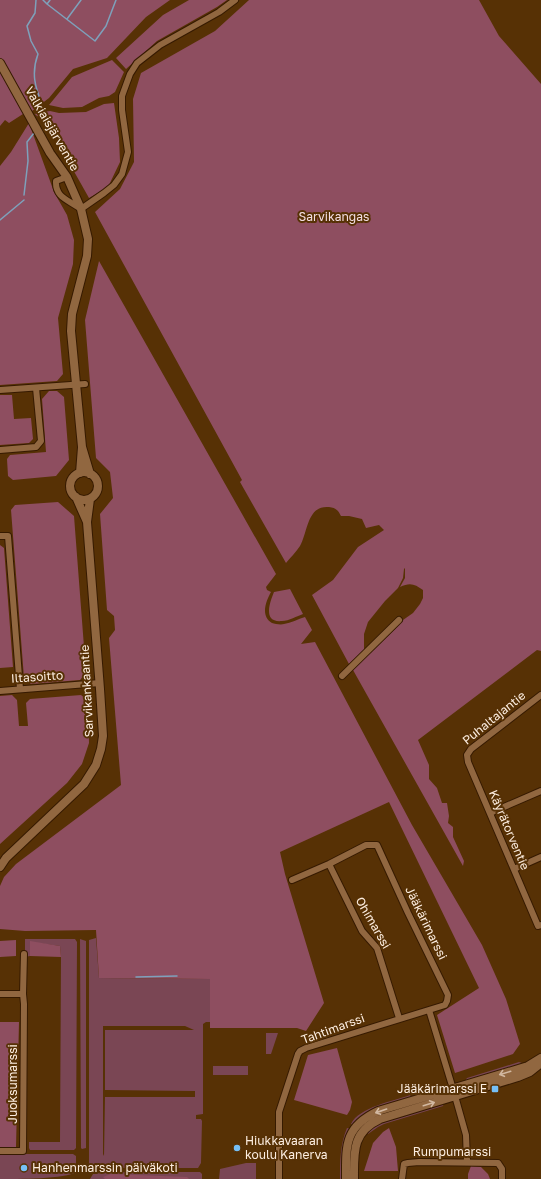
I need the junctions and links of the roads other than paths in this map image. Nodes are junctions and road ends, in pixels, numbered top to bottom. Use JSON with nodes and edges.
{"nodes":[{"id":1,"x":235,"y":0,"type":"edge"},
{"id":2,"x":0,"y":63,"type":"edge"},
{"id":3,"x":67,"y":177,"type":"junction"},
{"id":4,"x":81,"y":209,"type":"junction"},
{"id":5,"x":85,"y":384,"type":"dead end"},
{"id":6,"x":76,"y":385,"type":"junction"},
{"id":7,"x":36,"y":388,"type":"junction"},
{"id":8,"x":0,"y":390,"type":"edge"},
{"id":9,"x":82,"y":447,"type":"junction"},
{"id":10,"x":0,"y":450,"type":"edge"},
{"id":11,"x":80,"y":473,"type":"junction"},
{"id":12,"x":90,"y":474,"type":"junction"},
{"id":13,"x":76,"y":497,"type":"junction"},
{"id":14,"x":90,"y":499,"type":"junction"},
{"id":15,"x":87,"y":522,"type":"junction"},
{"id":16,"x":0,"y":536,"type":"edge"},
{"id":17,"x":399,"y":620,"type":"dead end"},
{"id":18,"x":342,"y":676,"type":"dead end"},
{"id":19,"x":100,"y":683,"type":"junction"},
{"id":20,"x":20,"y":689,"type":"junction"},
{"id":21,"x":0,"y":691,"type":"edge"},
{"id":22,"x":541,"y":695,"type":"edge"},
{"id":23,"x":468,"y":762,"type":"joint"},
{"id":24,"x":541,"y":791,"type":"edge"},
{"id":25,"x":490,"y":813,"type":"junction"},
{"id":26,"x":541,"y":857,"type":"edge"},
{"id":27,"x":329,"y":864,"type":"junction"},
{"id":28,"x":0,"y":867,"type":"edge"},
{"id":29,"x":514,"y":869,"type":"junction"},
{"id":30,"x":292,"y":880,"type":"dead end"},
{"id":31,"x":540,"y":925,"type":"edge"},
{"id":32,"x":541,"y":933,"type":"edge"},
{"id":33,"x":24,"y":954,"type":"dead end"},
{"id":34,"x":0,"y":994,"type":"edge"},
{"id":35,"x":23,"y":994,"type":"junction"},
{"id":36,"x":429,"y":1010,"type":"junction"},
{"id":37,"x":399,"y":1018,"type":"junction"},
{"id":38,"x":541,"y":1058,"type":"edge"},
{"id":39,"x":541,"y":1063,"type":"edge"},
{"id":40,"x":454,"y":1092,"type":"junction"},
{"id":41,"x":0,"y":1151,"type":"edge"},
{"id":42,"x":467,"y":1162,"type":"junction"},
{"id":43,"x":279,"y":1179,"type":"edge"},
{"id":44,"x":346,"y":1179,"type":"edge"},
{"id":45,"x":354,"y":1179,"type":"edge"},
{"id":46,"x":402,"y":1179,"type":"edge"},
{"id":47,"x":502,"y":1179,"type":"edge"}],
"edges":[{"from":1,"to":4,"type":"street"},
{"from":2,"to":3,"type":"street","name":"Valkiaisjärventie"},
{"from":3,"to":4,"type":"street","name":"Valkiaisjärventie"},
{"from":3,"to":4,"type":"street"},
{"from":4,"to":6,"type":"street","name":"Sarvikankaantie"},
{"from":5,"to":6,"type":"street"},
{"from":6,"to":7,"type":"street"},
{"from":6,"to":9,"type":"street","name":"Sarvikankaantie"},
{"from":7,"to":8,"type":"street"},
{"from":7,"to":10,"type":"street"},
{"from":9,"to":11,"type":"street","name":"Sarvikankaantie"},
{"from":9,"to":12,"type":"street","name":"Sarvikankaantie"},
{"from":11,"to":12,"type":"street"},
{"from":11,"to":13,"type":"street","name":"Sarvikankaantie"},
{"from":12,"to":14,"type":"street","name":"Sarvikankaantie"},
{"from":13,"to":14,"type":"street"},
{"from":13,"to":15,"type":"street","name":"Sarvikankaantie"},
{"from":14,"to":15,"type":"street","name":"Sarvikankaantie"},
{"from":15,"to":19,"type":"street","name":"Sarvikankaantie"},
{"from":16,"to":20,"type":"street"},
{"from":17,"to":18,"type":"street"},
{"from":19,"to":20,"type":"street","name":"Iltasoitto"},
{"from":19,"to":28,"type":"street","name":"Sarvikankaantie"},
{"from":20,"to":21,"type":"street","name":"Iltasoitto"},
{"from":22,"to":23,"type":"street","name":"Puhaltajantie"},
{"from":23,"to":25,"type":"street","name":"Käyrätorventie"},
{"from":24,"to":25,"type":"street"},
{"from":25,"to":29,"type":"street","name":"Käyrätorventie"},
{"from":26,"to":29,"type":"street"},
{"from":27,"to":30,"type":"street","name":"Jääkärimarssi"},
{"from":27,"to":36,"type":"street","name":"Jääkärimarssi"},
{"from":27,"to":37,"type":"street","name":"Ohimarssi"},
{"from":29,"to":31,"type":"street","name":"Käyrätorventie"},
{"from":31,"to":32,"type":"street","name":"Käyrätorventie"},
{"from":33,"to":35,"type":"street","name":"Juoksumarssi"},
{"from":34,"to":35,"type":"street"},
{"from":35,"to":41,"type":"street","name":"Juoksumarssi"},
{"from":36,"to":37,"type":"street","name":"Tahtimarssi"},
{"from":36,"to":40,"type":"street"},
{"from":37,"to":43,"type":"street","name":"Tahtimarssi"},
{"from":38,"to":40,"type":"street","one_way":true},
{"from":39,"to":40,"type":"street"},
{"from":40,"to":42,"type":"street"},
{"from":40,"to":44,"type":"street","one_way":true},
{"from":45,"to":40,"type":"street","one_way":true},
{"from":42,"to":46,"type":"street","name":"Rumpumarssi"},
{"from":42,"to":47,"type":"street","name":"Rumpumarssi"}]}
